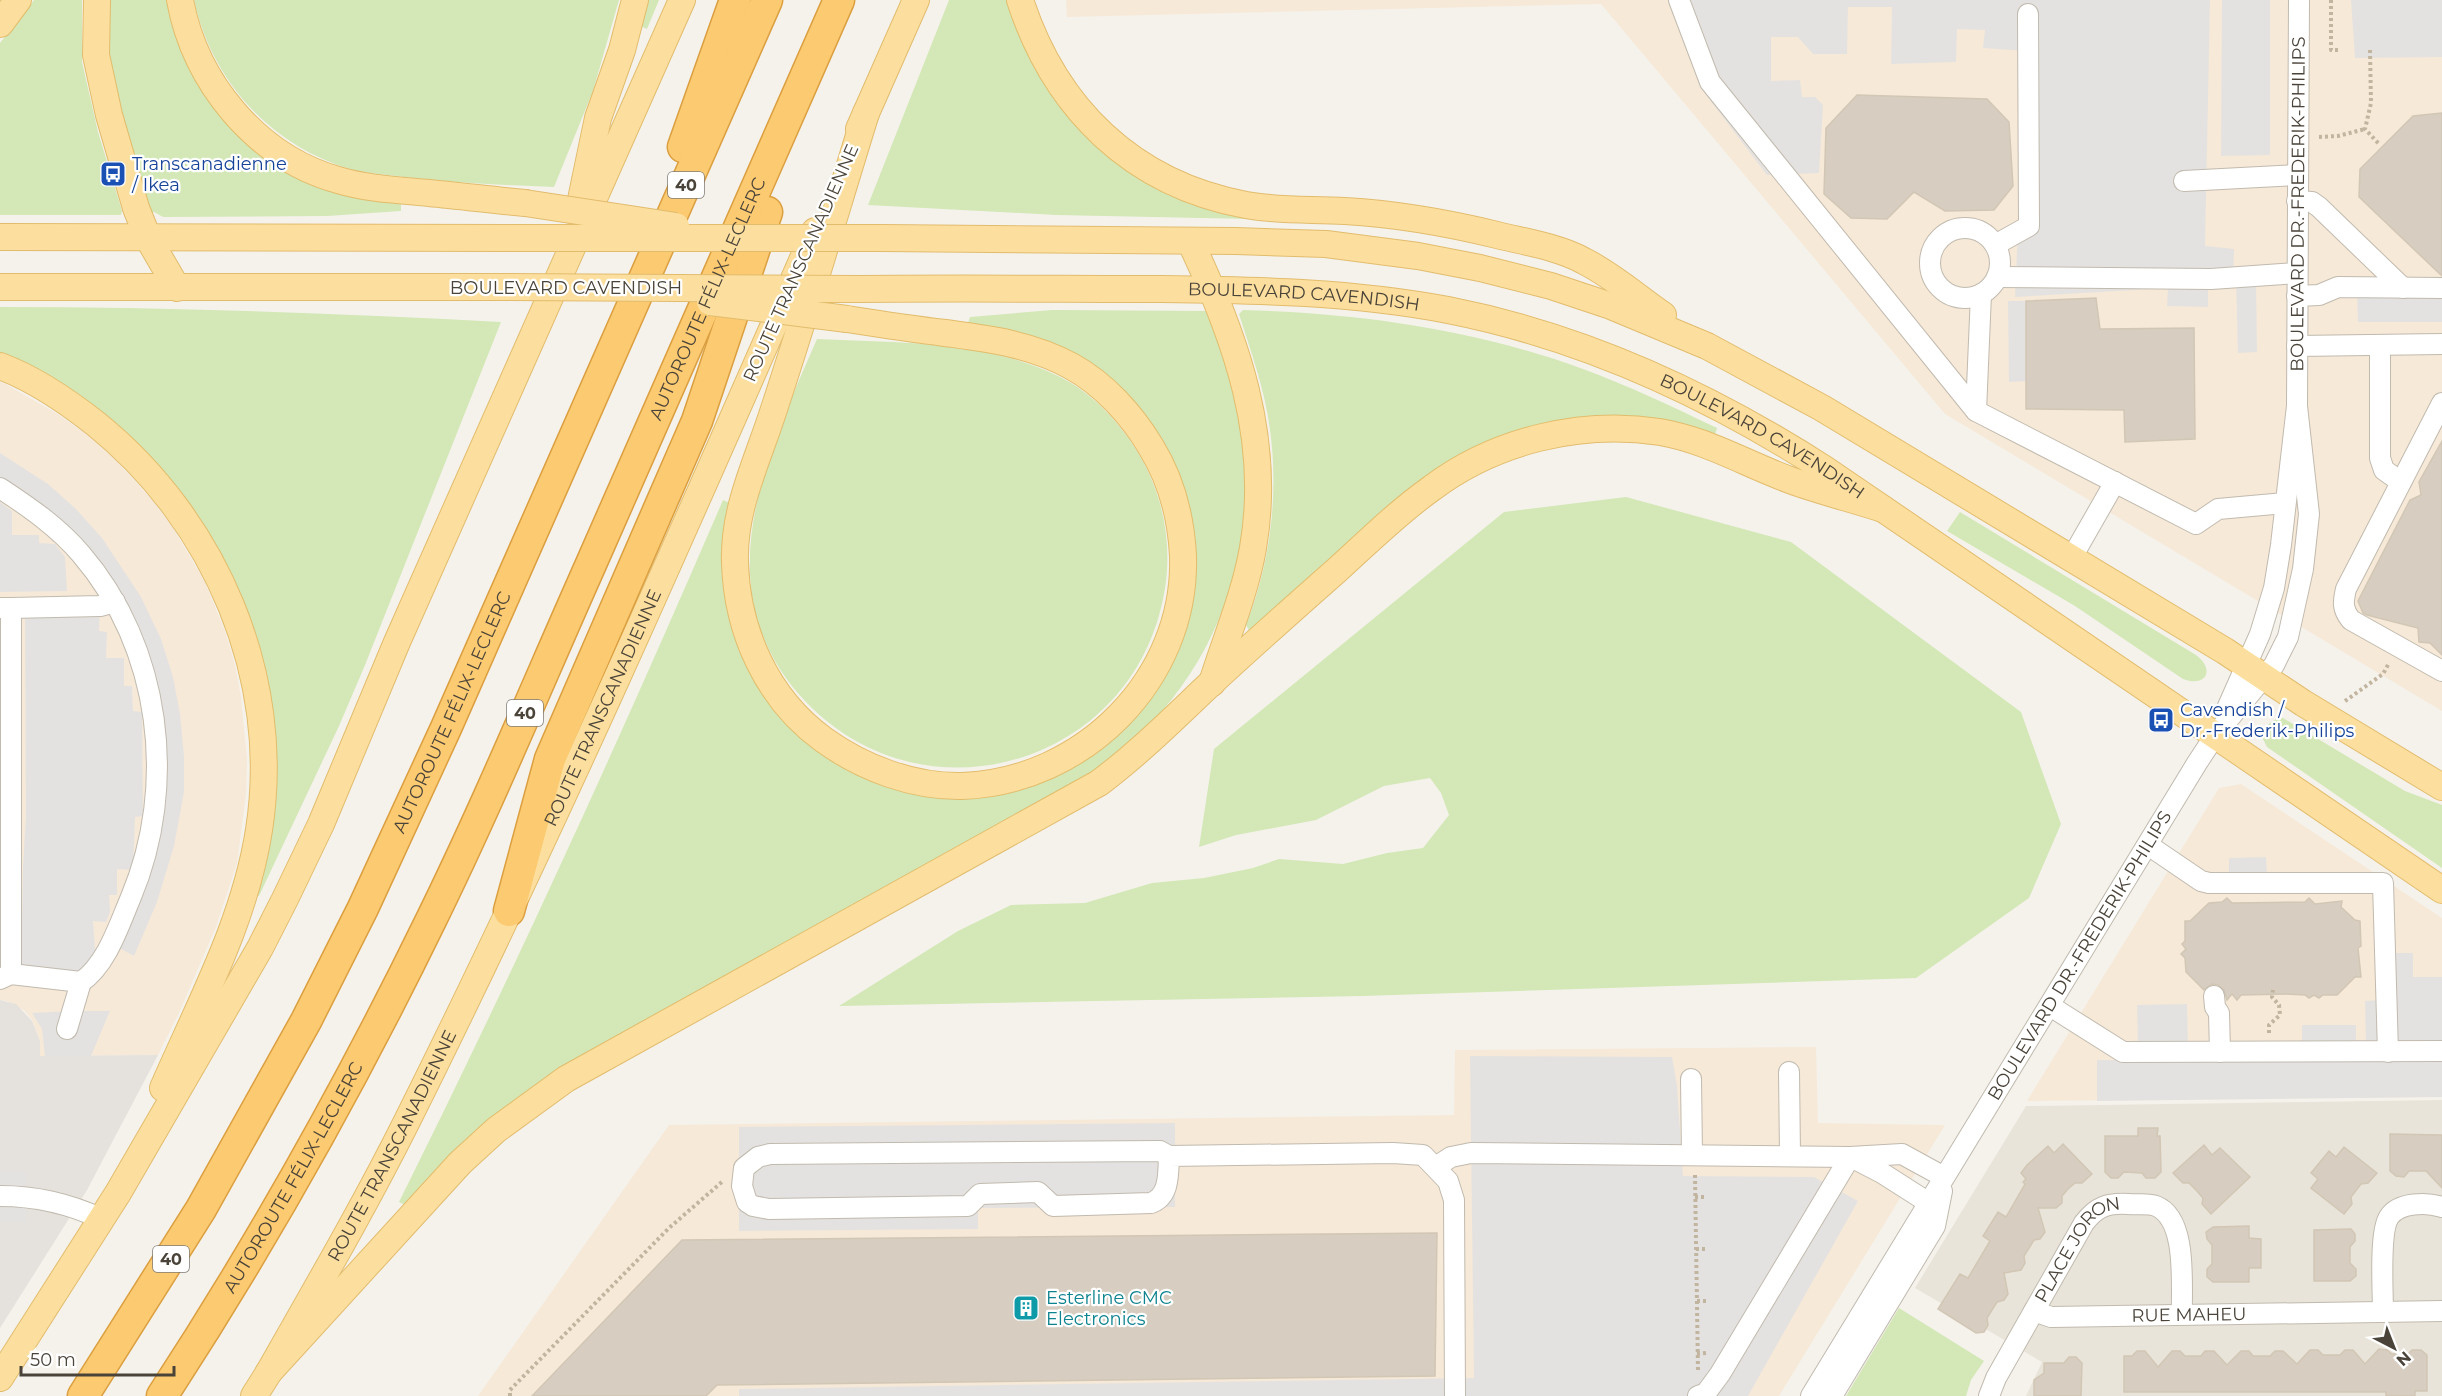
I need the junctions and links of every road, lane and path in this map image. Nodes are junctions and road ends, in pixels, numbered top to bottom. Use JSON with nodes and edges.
{"nodes":[{"id":1,"x":18,"y":0,"type":"edge"},
{"id":2,"x":97,"y":0,"type":"edge"},
{"id":3,"x":180,"y":0,"type":"edge"},
{"id":4,"x":635,"y":0,"type":"edge"},
{"id":5,"x":682,"y":0,"type":"edge"},
{"id":6,"x":735,"y":0,"type":"edge"},
{"id":7,"x":767,"y":0,"type":"edge"},
{"id":8,"x":916,"y":0,"type":"edge"},
{"id":9,"x":1020,"y":0,"type":"edge"},
{"id":10,"x":1679,"y":0,"type":"edge"},
{"id":11,"x":2299,"y":0,"type":"edge"},
{"id":12,"x":2331,"y":0,"type":"edge"},
{"id":13,"x":838,"y":2,"type":"edge"},
{"id":14,"x":2028,"y":14,"type":"dead end"},
{"id":15,"x":0,"y":24,"type":"edge"},
{"id":16,"x":2339,"y":50,"type":"dead end"},
{"id":17,"x":2370,"y":50,"type":"dead end"},
{"id":18,"x":866,"y":113,"type":"junction"},
{"id":19,"x":2365,"y":129,"type":"junction"},
{"id":20,"x":2319,"y":137,"type":"dead end"},
{"id":21,"x":2379,"y":144,"type":"dead end"},
{"id":22,"x":2297,"y":175,"type":"junction"},
{"id":23,"x":2184,"y":181,"type":"dead end"},
{"id":24,"x":2297,"y":201,"type":"junction"},
{"id":25,"x":0,"y":237,"type":"edge"},
{"id":26,"x":148,"y":238,"type":"junction"},
{"id":27,"x":762,"y":239,"type":"junction"},
{"id":28,"x":1190,"y":241,"type":"junction"},
{"id":29,"x":1995,"y":245,"type":"junction"},
{"id":30,"x":568,"y":259,"type":"junction"},
{"id":31,"x":2298,"y":273,"type":"junction"},
{"id":32,"x":1997,"y":277,"type":"junction"},
{"id":33,"x":0,"y":287,"type":"edge"},
{"id":34,"x":177,"y":288,"type":"junction"},
{"id":35,"x":603,"y":288,"type":"junction"},
{"id":36,"x":2403,"y":288,"type":"junction"},
{"id":37,"x":2442,"y":288,"type":"edge"},
{"id":38,"x":1213,"y":289,"type":"junction"},
{"id":39,"x":1981,"y":294,"type":"junction"},
{"id":40,"x":2297,"y":296,"type":"junction"},
{"id":41,"x":2442,"y":344,"type":"edge"},
{"id":42,"x":2380,"y":345,"type":"junction"},
{"id":43,"x":1707,"y":346,"type":"junction"},
{"id":44,"x":2297,"y":346,"type":"junction"},
{"id":45,"x":0,"y":366,"type":"edge"},
{"id":46,"x":604,"y":370,"type":"junction"},
{"id":47,"x":2442,"y":403,"type":"edge"},
{"id":48,"x":2297,"y":406,"type":"junction"},
{"id":49,"x":1976,"y":411,"type":"junction"},
{"id":50,"x":2115,"y":482,"type":"junction"},
{"id":51,"x":2401,"y":482,"type":"junction"},
{"id":52,"x":0,"y":488,"type":"edge"},
{"id":53,"x":2285,"y":503,"type":"junction"},
{"id":54,"x":1883,"y":509,"type":"junction"},
{"id":55,"x":2071,"y":559,"type":"junction"},
{"id":56,"x":115,"y":602,"type":"junction"},
{"id":57,"x":5,"y":608,"type":"edge"},
{"id":58,"x":2393,"y":657,"type":"dead end"},
{"id":59,"x":2442,"y":671,"type":"edge"},
{"id":60,"x":2255,"y":672,"type":"junction"},
{"id":61,"x":1212,"y":683,"type":"junction"},
{"id":62,"x":2345,"y":701,"type":"dead end"},
{"id":63,"x":2216,"y":734,"type":"junction"},
{"id":64,"x":2442,"y":788,"type":"edge"},
{"id":65,"x":2148,"y":845,"type":"junction"},
{"id":66,"x":2399,"y":861,"type":"junction"},
{"id":67,"x":2382,"y":883,"type":"junction"},
{"id":68,"x":2442,"y":890,"type":"edge"},
{"id":69,"x":509,"y":911,"type":"junction"},
{"id":70,"x":5,"y":976,"type":"edge"},
{"id":71,"x":81,"y":982,"type":"junction"},
{"id":72,"x":2273,"y":990,"type":"dead end"},
{"id":73,"x":2214,"y":996,"type":"dead end"},
{"id":74,"x":2050,"y":1005,"type":"junction"},
{"id":75,"x":2269,"y":1025,"type":"dead end"},
{"id":76,"x":67,"y":1029,"type":"dead end"},
{"id":77,"x":2442,"y":1051,"type":"edge"},
{"id":78,"x":2220,"y":1052,"type":"junction"},
{"id":79,"x":2388,"y":1052,"type":"junction"},
{"id":80,"x":1789,"y":1072,"type":"dead end"},
{"id":81,"x":1691,"y":1079,"type":"dead end"},
{"id":82,"x":1790,"y":1155,"type":"junction"},
{"id":83,"x":1169,"y":1156,"type":"junction"},
{"id":84,"x":1850,"y":1156,"type":"junction"},
{"id":85,"x":1693,"y":1162,"type":"junction"},
{"id":86,"x":1437,"y":1166,"type":"junction"},
{"id":87,"x":731,"y":1177,"type":"dead end"},
{"id":88,"x":1944,"y":1177,"type":"junction"},
{"id":89,"x":118,"y":1193,"type":"junction"},
{"id":90,"x":0,"y":1196,"type":"edge"},
{"id":91,"x":1695,"y":1197,"type":"junction"},
{"id":92,"x":1704,"y":1197,"type":"dead end"},
{"id":93,"x":1929,"y":1203,"type":"junction"},
{"id":94,"x":2442,"y":1207,"type":"edge"},
{"id":95,"x":102,"y":1219,"type":"junction"},
{"id":96,"x":1696,"y":1249,"type":"junction"},
{"id":97,"x":1706,"y":1249,"type":"dead end"},
{"id":98,"x":1697,"y":1301,"type":"junction"},
{"id":99,"x":1707,"y":1301,"type":"dead end"},
{"id":100,"x":2034,"y":1311,"type":"junction"},
{"id":101,"x":2442,"y":1311,"type":"edge"},
{"id":102,"x":2383,"y":1312,"type":"junction"},
{"id":103,"x":2182,"y":1314,"type":"junction"},
{"id":104,"x":1707,"y":1353,"type":"dead end"},
{"id":105,"x":1698,"y":1354,"type":"junction"},
{"id":106,"x":269,"y":1372,"type":"junction"},
{"id":107,"x":0,"y":1378,"type":"edge"},
{"id":108,"x":83,"y":1396,"type":"edge"},
{"id":109,"x":162,"y":1396,"type":"edge"},
{"id":110,"x":254,"y":1396,"type":"edge"},
{"id":111,"x":510,"y":1396,"type":"edge"},
{"id":112,"x":1455,"y":1396,"type":"edge"},
{"id":113,"x":1698,"y":1396,"type":"edge"},
{"id":114,"x":1811,"y":1396,"type":"edge"},
{"id":115,"x":1832,"y":1396,"type":"edge"},
{"id":116,"x":1989,"y":1396,"type":"edge"}],
"edges":[{"from":1,"to":15,"type":"main road"},
{"from":2,"to":26,"type":"main road"},
{"from":3,"to":27,"type":"main road","bridge":true},
{"from":4,"to":30,"type":"main road"},
{"from":5,"to":30,"type":"main road"},
{"from":6,"to":46,"type":"highway"},
{"from":7,"to":46,"type":"highway","name":"AUTOROUTE FÉLIX-LECLERC","number":"40"},
{"from":8,"to":18,"type":"main road","name":"ROUTE TRANSCANADIENNE"},
{"from":9,"to":43,"type":"main road"},
{"from":10,"to":49,"type":"street"},
{"from":11,"to":22,"type":"street","name":"BOULEVARD DR.-FREDERIK-PHILIPS"},
{"from":12,"to":16,"type":"path"},
{"from":13,"to":69,"type":"highway"},
{"from":13,"to":109,"type":"highway","name":"AUTOROUTE FÉLIX-LECLERC","number":"40"},
{"from":14,"to":29,"type":"street"},
{"from":17,"to":19,"type":"path"},
{"from":18,"to":35,"type":"main road","bridge":true},
{"from":18,"to":69,"type":"main road","name":"ROUTE TRANSCANADIENNE"},
{"from":19,"to":20,"type":"path"},
{"from":19,"to":21,"type":"path"},
{"from":22,"to":23,"type":"street"},
{"from":22,"to":24,"type":"street","name":"BOULEVARD DR.-FREDERIK-PHILIPS"},
{"from":24,"to":31,"type":"street","name":"BOULEVARD DR.-FREDERIK-PHILIPS"},
{"from":24,"to":36,"type":"street"},
{"from":25,"to":26,"type":"main road"},
{"from":26,"to":27,"type":"main road","bridge":true},
{"from":26,"to":34,"type":"main road"},
{"from":27,"to":28,"type":"main road","bridge":true},
{"from":28,"to":38,"type":"main road"},
{"from":28,"to":43,"type":"main road"},
{"from":29,"to":32,"type":"street"},
{"from":29,"to":39,"type":"street"},
{"from":30,"to":89,"type":"main road"},
{"from":31,"to":32,"type":"street"},
{"from":31,"to":40,"type":"street","name":"BOULEVARD DR.-FREDERIK-PHILIPS"},
{"from":32,"to":39,"type":"street"},
{"from":33,"to":34,"type":"main road","name":"BOULEVARD CAVENDISH"},
{"from":34,"to":35,"type":"main road","name":"BOULEVARD CAVENDISH","bridge":true},
{"from":35,"to":38,"type":"main road","name":"BOULEVARD CAVENDISH","bridge":true},
{"from":36,"to":37,"type":"street"},
{"from":36,"to":40,"type":"street"},
{"from":38,"to":54,"type":"main road","name":"BOULEVARD CAVENDISH"},
{"from":38,"to":61,"type":"main road"},
{"from":39,"to":49,"type":"street"},
{"from":40,"to":44,"type":"street","name":"BOULEVARD DR.-FREDERIK-PHILIPS"},
{"from":41,"to":42,"type":"street"},
{"from":42,"to":44,"type":"street"},
{"from":42,"to":51,"type":"street"},
{"from":43,"to":55,"type":"main road"},
{"from":44,"to":48,"type":"street","name":"BOULEVARD DR.-FREDERIK-PHILIPS"},
{"from":45,"to":89,"type":"main road"},
{"from":46,"to":108,"type":"highway","name":"AUTOROUTE FÉLIX-LECLERC","number":"40"},
{"from":47,"to":51,"type":"street"},
{"from":48,"to":53,"type":"street","name":"BOULEVARD DR.-FREDERIK-PHILIPS"},
{"from":48,"to":60,"type":"street","name":"BOULEVARD DR.-FREDERIK-PHILIPS"},
{"from":49,"to":50,"type":"street"},
{"from":50,"to":53,"type":"street"},
{"from":50,"to":55,"type":"street"},
{"from":51,"to":59,"type":"street"},
{"from":52,"to":56,"type":"street"},
{"from":53,"to":60,"type":"street","name":"BOULEVARD DR.-FREDERIK-PHILIPS"},
{"from":54,"to":61,"type":"main road"},
{"from":54,"to":63,"type":"main road","name":"BOULEVARD CAVENDISH"},
{"from":55,"to":60,"type":"main road"},
{"from":56,"to":57,"type":"street"},
{"from":56,"to":71,"type":"street"},
{"from":57,"to":70,"type":"street"},
{"from":58,"to":62,"type":"path"},
{"from":60,"to":63,"type":"street","name":"BOULEVARD DR.-FREDERIK-PHILIPS"},
{"from":60,"to":64,"type":"main road"},
{"from":61,"to":106,"type":"main road"},
{"from":63,"to":65,"type":"street","name":"BOULEVARD DR.-FREDERIK-PHILIPS"},
{"from":63,"to":66,"type":"main road","name":"BOULEVARD CAVENDISH"},
{"from":65,"to":67,"type":"street"},
{"from":65,"to":74,"type":"street","name":"BOULEVARD DR.-FREDERIK-PHILIPS"},
{"from":66,"to":67,"type":"street"},
{"from":66,"to":68,"type":"main road","name":"BOULEVARD CAVENDISH"},
{"from":67,"to":79,"type":"street"},
{"from":69,"to":106,"type":"main road","name":"ROUTE TRANSCANADIENNE"},
{"from":70,"to":71,"type":"street"},
{"from":71,"to":76,"type":"street"},
{"from":72,"to":75,"type":"path"},
{"from":73,"to":78,"type":"street"},
{"from":74,"to":78,"type":"street"},
{"from":74,"to":88,"type":"street","name":"BOULEVARD DR.-FREDERIK-PHILIPS"},
{"from":77,"to":79,"type":"street"},
{"from":78,"to":79,"type":"street"},
{"from":80,"to":82,"type":"street"},
{"from":81,"to":85,"type":"street"},
{"from":82,"to":84,"type":"street"},
{"from":82,"to":85,"type":"street"},
{"from":83,"to":83,"type":"street"},
{"from":83,"to":86,"type":"street"},
{"from":84,"to":88,"type":"street"},
{"from":84,"to":93,"type":"street"},
{"from":84,"to":113,"type":"street"},
{"from":85,"to":86,"type":"street"},
{"from":85,"to":91,"type":"path"},
{"from":86,"to":112,"type":"street"},
{"from":87,"to":111,"type":"path"},
{"from":88,"to":93,"type":"street","name":"BOULEVARD DR.-FREDERIK-PHILIPS"},
{"from":88,"to":115,"type":"street","name":"BOULEVARD DR.-FREDERIK-PHILIPS"},
{"from":89,"to":95,"type":"main road"},
{"from":90,"to":95,"type":"street"},
{"from":91,"to":92,"type":"path"},
{"from":91,"to":96,"type":"path"},
{"from":93,"to":114,"type":"street","name":"BOULEVARD DR.-FREDERIK-PHILIPS"},
{"from":94,"to":102,"type":"street"},
{"from":95,"to":107,"type":"main road"},
{"from":96,"to":97,"type":"path"},
{"from":96,"to":98,"type":"path"},
{"from":98,"to":99,"type":"path"},
{"from":98,"to":105,"type":"path"},
{"from":100,"to":103,"type":"street","name":"RUE MAHEU"},
{"from":100,"to":103,"type":"street","name":"PLACE JORON"},
{"from":100,"to":116,"type":"street"},
{"from":101,"to":102,"type":"street","name":"RUE MAHEU"},
{"from":102,"to":103,"type":"street","name":"RUE MAHEU"},
{"from":104,"to":105,"type":"path"},
{"from":105,"to":113,"type":"path"},
{"from":106,"to":110,"type":"main road","name":"ROUTE TRANSCANADIENNE"}]}
